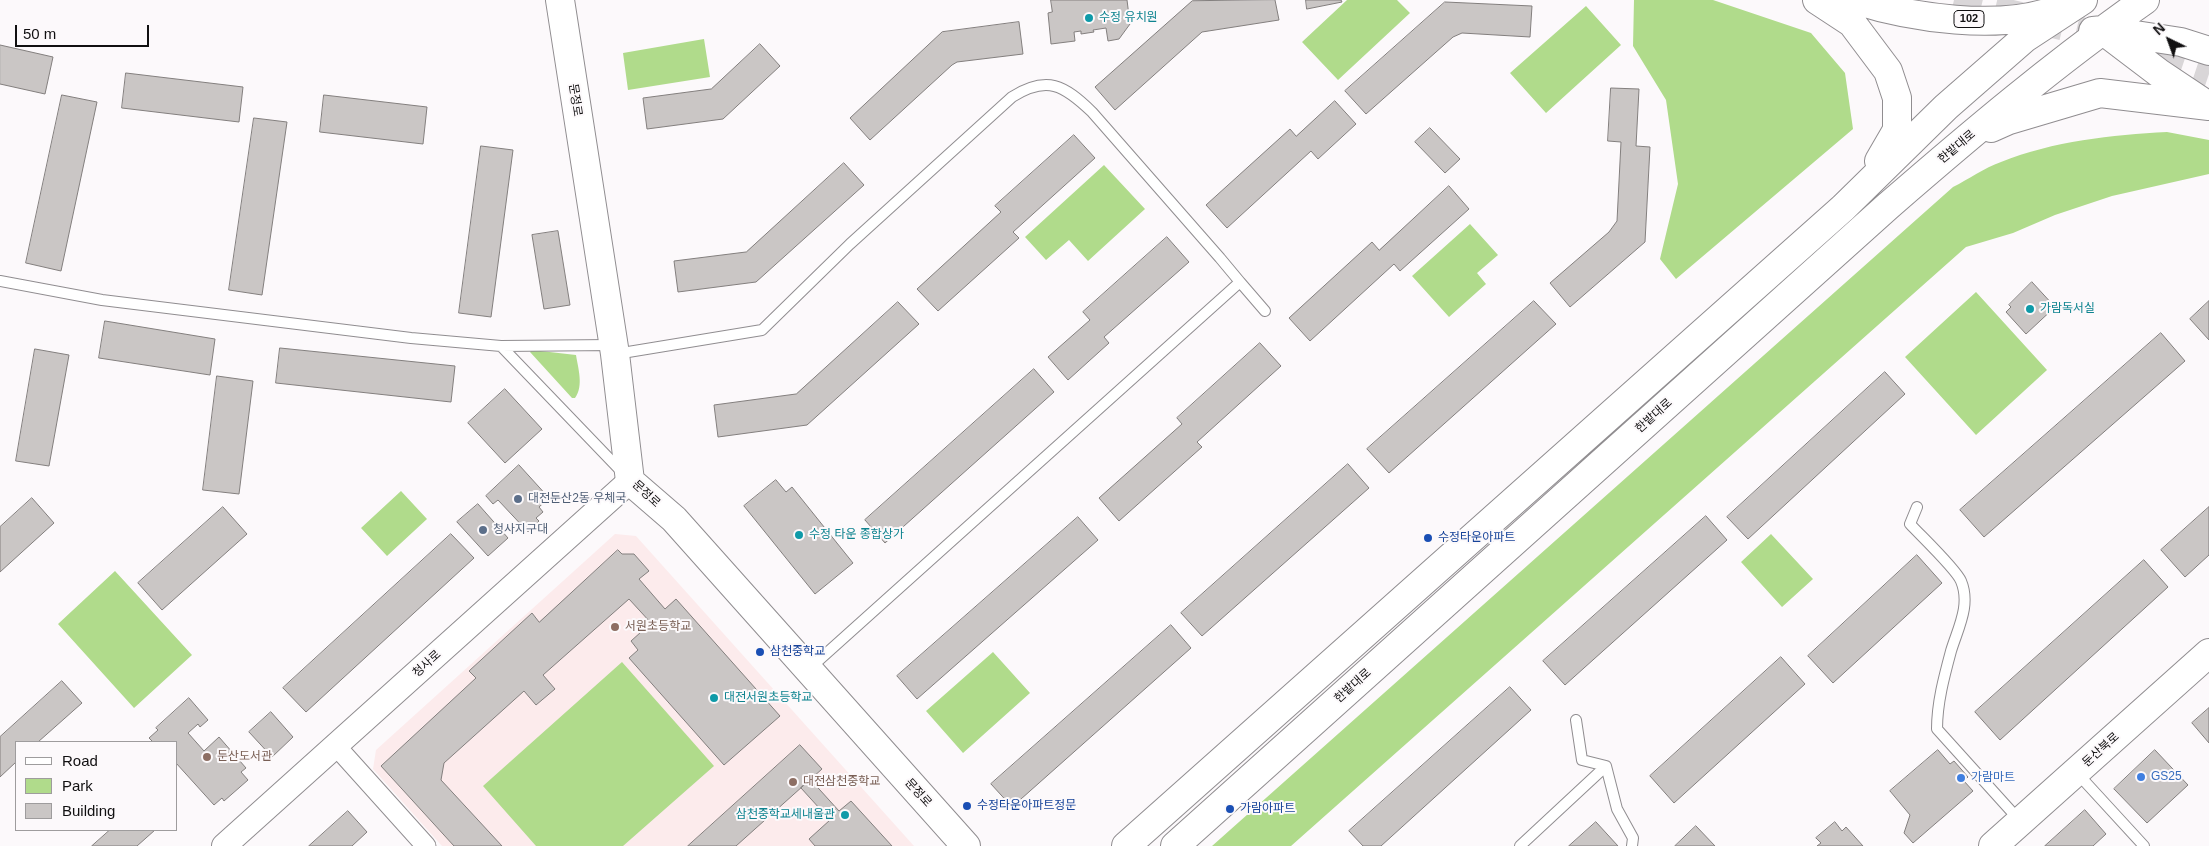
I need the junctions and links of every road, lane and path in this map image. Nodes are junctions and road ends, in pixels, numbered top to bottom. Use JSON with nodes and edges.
{"nodes":[{"id":1,"x":560,"y":0,"type":"edge"},
{"id":2,"x":1817,"y":0,"type":"edge"},
{"id":3,"x":1855,"y":0,"type":"edge"},
{"id":4,"x":2082,"y":0,"type":"edge"},
{"id":5,"x":2088,"y":0,"type":"edge"},
{"id":6,"x":2145,"y":0,"type":"edge"},
{"id":7,"x":2103,"y":30,"type":"junction"},
{"id":8,"x":2024,"y":38,"type":"junction"},
{"id":9,"x":2209,"y":51,"type":"edge"},
{"id":10,"x":2209,"y":106,"type":"edge"},
{"id":11,"x":1967,"y":138,"type":"junction"},
{"id":12,"x":1843,"y":208,"type":"junction"},
{"id":13,"x":0,"y":281,"type":"edge"},
{"id":14,"x":1240,"y":282,"type":"junction"},
{"id":15,"x":1265,"y":311,"type":"dead end"},
{"id":16,"x":501,"y":346,"type":"junction"},
{"id":17,"x":614,"y":349,"type":"junction"},
{"id":18,"x":630,"y":481,"type":"junction"},
{"id":19,"x":1917,"y":507,"type":"dead end"},
{"id":20,"x":2209,"y":653,"type":"edge"},
{"id":21,"x":809,"y":670,"type":"junction"},
{"id":22,"x":1576,"y":720,"type":"dead end"},
{"id":23,"x":336,"y":746,"type":"junction"},
{"id":24,"x":1606,"y":766,"type":"junction"},
{"id":25,"x":2076,"y":772,"type":"junction"},
{"id":26,"x":2020,"y":822,"type":"junction"},
{"id":27,"x":224,"y":846,"type":"edge"},
{"id":28,"x":426,"y":846,"type":"edge"},
{"id":29,"x":966,"y":846,"type":"edge"},
{"id":30,"x":1126,"y":846,"type":"edge"},
{"id":31,"x":1175,"y":846,"type":"edge"},
{"id":32,"x":1520,"y":846,"type":"edge"},
{"id":33,"x":1632,"y":846,"type":"edge"},
{"id":34,"x":1993,"y":846,"type":"edge"},
{"id":35,"x":2144,"y":846,"type":"edge"}],
"edges":[{"from":1,"to":17,"type":"main road","name":"문정로"},
{"from":2,"to":12,"type":"main road"},
{"from":3,"to":4,"type":"main road","number":"102"},
{"from":4,"to":8,"type":"main road"},
{"from":5,"to":7,"type":"main road"},
{"from":6,"to":7,"type":"main road","name":"한밭대로"},
{"from":7,"to":8,"type":"main road"},
{"from":7,"to":9,"type":"main road"},
{"from":7,"to":10,"type":"main road"},
{"from":7,"to":11,"type":"main road","name":"한밭대로"},
{"from":8,"to":12,"type":"main road"},
{"from":10,"to":11,"type":"main road"},
{"from":11,"to":31,"type":"main road","name":"한밭대로"},
{"from":12,"to":30,"type":"main road"},
{"from":13,"to":16,"type":"lane"},
{"from":14,"to":15,"type":"lane"},
{"from":14,"to":17,"type":"lane"},
{"from":14,"to":21,"type":"lane"},
{"from":16,"to":17,"type":"lane"},
{"from":16,"to":18,"type":"lane"},
{"from":17,"to":18,"type":"main road","name":"문정로"},
{"from":18,"to":21,"type":"main road","name":"문정로"},
{"from":18,"to":23,"type":"street","name":"청사로"},
{"from":19,"to":26,"type":"lane"},
{"from":20,"to":25,"type":"main road","name":"둔산북로"},
{"from":21,"to":29,"type":"main road","name":"문정로"},
{"from":22,"to":24,"type":"lane"},
{"from":23,"to":27,"type":"street","name":"청사로"},
{"from":23,"to":28,"type":"street"},
{"from":24,"to":32,"type":"lane"},
{"from":24,"to":33,"type":"lane"},
{"from":25,"to":26,"type":"main road","name":"둔산북로"},
{"from":25,"to":35,"type":"lane"},
{"from":26,"to":34,"type":"main road","name":"둔산북로"}]}
